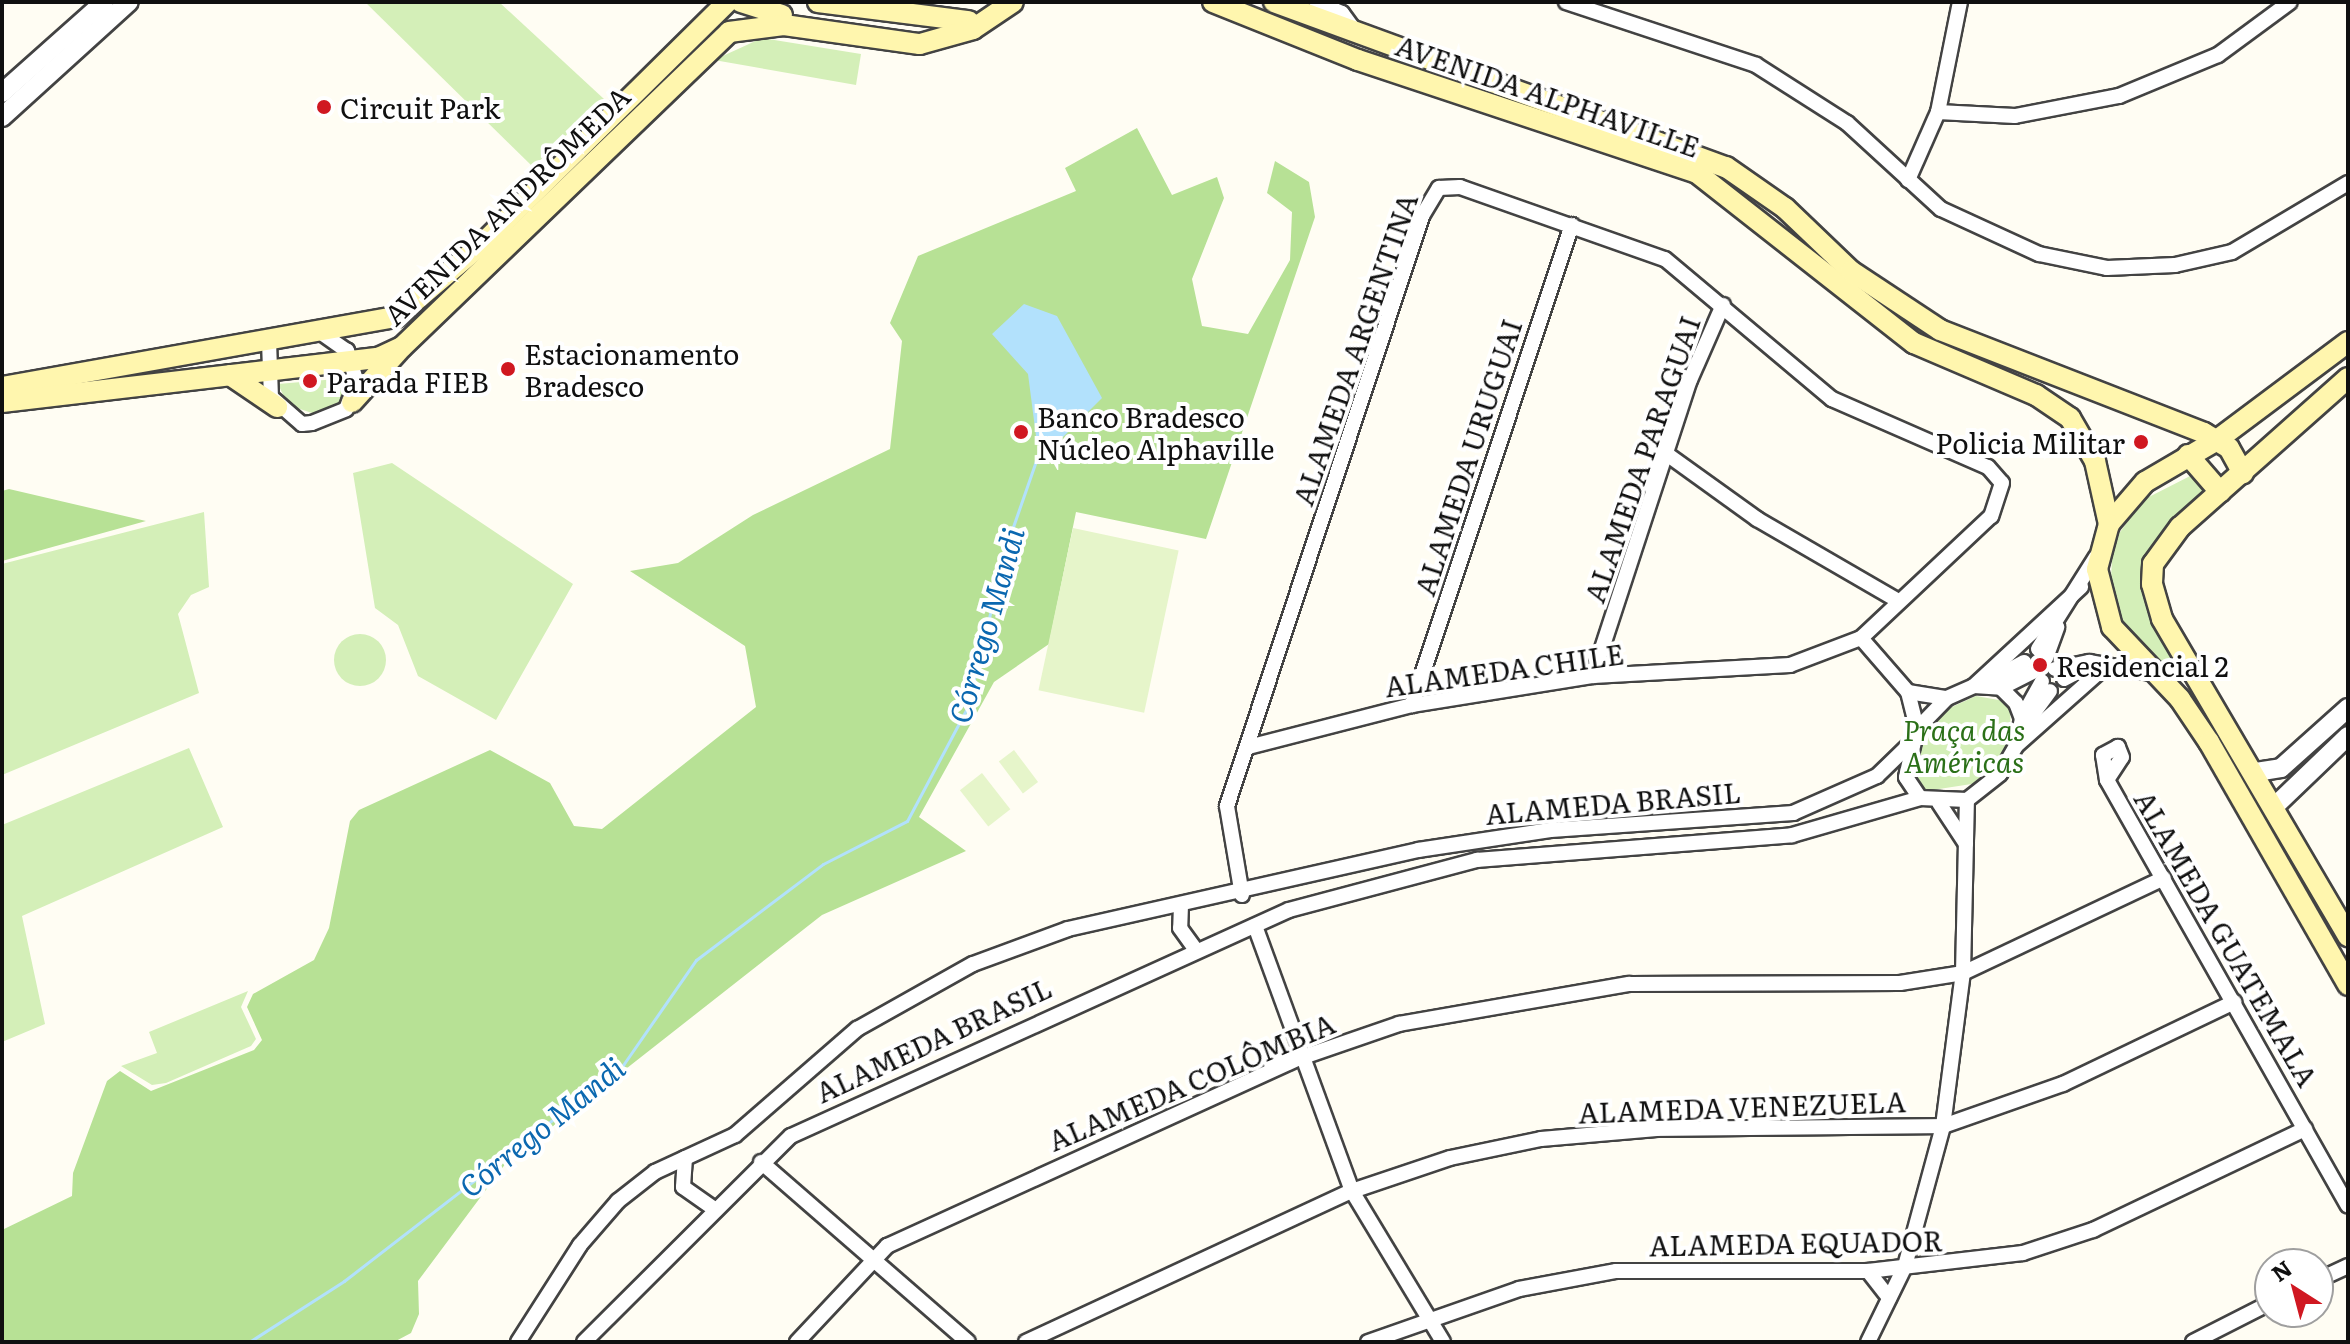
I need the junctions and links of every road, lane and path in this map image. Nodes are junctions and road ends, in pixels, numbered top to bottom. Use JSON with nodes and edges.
{"nodes":[{"id":1,"x":104,"y":2,"type":"edge"},
{"id":2,"x":129,"y":2,"type":"edge"},
{"id":3,"x":741,"y":2,"type":"edge"},
{"id":4,"x":818,"y":2,"type":"edge"},
{"id":5,"x":1012,"y":2,"type":"edge"},
{"id":6,"x":1213,"y":2,"type":"edge"},
{"id":7,"x":1274,"y":2,"type":"edge"},
{"id":8,"x":1316,"y":2,"type":"edge"},
{"id":9,"x":1566,"y":2,"type":"edge"},
{"id":10,"x":1960,"y":2,"type":"edge"},
{"id":11,"x":2290,"y":2,"type":"edge"},
{"id":12,"x":722,"y":8,"type":"edge"},
{"id":13,"x":969,"y":21,"type":"junction"},
{"id":14,"x":1353,"y":28,"type":"junction"},
{"id":15,"x":1338,"y":53,"type":"junction"},
{"id":16,"x":645,"y":84,"type":"junction"},
{"id":17,"x":2,"y":93,"type":"edge"},
{"id":18,"x":649,"y":106,"type":"junction"},
{"id":19,"x":1938,"y":112,"type":"junction"},
{"id":20,"x":2,"y":117,"type":"edge"},
{"id":21,"x":1908,"y":180,"type":"junction"},
{"id":22,"x":2348,"y":183,"type":"edge"},
{"id":23,"x":550,"y":189,"type":"junction"},
{"id":24,"x":524,"y":201,"type":"junction"},
{"id":25,"x":535,"y":219,"type":"junction"},
{"id":26,"x":1572,"y":225,"type":"junction"},
{"id":27,"x":1723,"y":305,"type":"junction"},
{"id":28,"x":323,"y":334,"type":"junction"},
{"id":29,"x":269,"y":341,"type":"junction"},
{"id":30,"x":2348,"y":342,"type":"edge"},
{"id":31,"x":402,"y":347,"type":"junction"},
{"id":32,"x":354,"y":363,"type":"junction"},
{"id":33,"x":226,"y":373,"type":"junction"},
{"id":34,"x":265,"y":375,"type":"junction"},
{"id":35,"x":2348,"y":378,"type":"edge"},
{"id":36,"x":2,"y":387,"type":"edge"},
{"id":37,"x":2,"y":402,"type":"edge"},
{"id":38,"x":352,"y":402,"type":"junction"},
{"id":39,"x":277,"y":407,"type":"junction"},
{"id":40,"x":2262,"y":409,"type":"junction"},
{"id":41,"x":2158,"y":414,"type":"junction"},
{"id":42,"x":2217,"y":440,"type":"junction"},
{"id":43,"x":1668,"y":455,"type":"junction"},
{"id":44,"x":2188,"y":455,"type":"junction"},
{"id":45,"x":2243,"y":473,"type":"junction"},
{"id":46,"x":2220,"y":492,"type":"junction"},
{"id":47,"x":2109,"y":524,"type":"junction"},
{"id":48,"x":2098,"y":553,"type":"junction"},
{"id":49,"x":2081,"y":587,"type":"junction"},
{"id":50,"x":1895,"y":599,"type":"junction"},
{"id":51,"x":2063,"y":612,"type":"junction"},
{"id":52,"x":1861,"y":638,"type":"junction"},
{"id":53,"x":2050,"y":658,"type":"junction"},
{"id":54,"x":2189,"y":663,"type":"junction"},
{"id":55,"x":2100,"y":664,"type":"junction"},
{"id":56,"x":2033,"y":671,"type":"junction"},
{"id":57,"x":2151,"y":673,"type":"junction"},
{"id":58,"x":1593,"y":676,"type":"junction"},
{"id":59,"x":1978,"y":685,"type":"junction"},
{"id":60,"x":2001,"y":688,"type":"junction"},
{"id":61,"x":2170,"y":690,"type":"junction"},
{"id":62,"x":1908,"y":692,"type":"junction"},
{"id":63,"x":1947,"y":698,"type":"junction"},
{"id":64,"x":1412,"y":705,"type":"junction"},
{"id":65,"x":2348,"y":708,"type":"edge"},
{"id":66,"x":1917,"y":729,"type":"junction"},
{"id":67,"x":2019,"y":732,"type":"junction"},
{"id":68,"x":2348,"y":736,"type":"edge"},
{"id":69,"x":1910,"y":744,"type":"junction"},
{"id":70,"x":1248,"y":747,"type":"junction"},
{"id":71,"x":2301,"y":752,"type":"junction"},
{"id":72,"x":2314,"y":768,"type":"junction"},
{"id":73,"x":2256,"y":772,"type":"junction"},
{"id":74,"x":2107,"y":780,"type":"dead end"},
{"id":75,"x":1920,"y":798,"type":"junction"},
{"id":76,"x":1967,"y":800,"type":"junction"},
{"id":77,"x":1939,"y":803,"type":"junction"},
{"id":78,"x":2275,"y":806,"type":"junction"},
{"id":79,"x":1966,"y":844,"type":"junction"},
{"id":80,"x":2164,"y":878,"type":"junction"},
{"id":81,"x":1305,"y":881,"type":"junction"},
{"id":82,"x":1242,"y":895,"type":"junction"},
{"id":83,"x":1313,"y":902,"type":"junction"},
{"id":84,"x":1181,"y":905,"type":"junction"},
{"id":85,"x":1255,"y":926,"type":"junction"},
{"id":86,"x":2348,"y":936,"type":"edge"},
{"id":87,"x":1195,"y":949,"type":"junction"},
{"id":88,"x":1963,"y":973,"type":"junction"},
{"id":89,"x":2348,"y":985,"type":"edge"},
{"id":90,"x":2234,"y":1002,"type":"junction"},
{"id":91,"x":1300,"y":1058,"type":"junction"},
{"id":92,"x":1943,"y":1126,"type":"junction"},
{"id":93,"x":2305,"y":1129,"type":"junction"},
{"id":94,"x":685,"y":1158,"type":"junction"},
{"id":95,"x":761,"y":1162,"type":"junction"},
{"id":96,"x":1352,"y":1191,"type":"junction"},
{"id":97,"x":2348,"y":1206,"type":"edge"},
{"id":98,"x":716,"y":1210,"type":"junction"},
{"id":99,"x":871,"y":1257,"type":"junction"},
{"id":100,"x":1899,"y":1270,"type":"junction"},
{"id":101,"x":1868,"y":1271,"type":"junction"},
{"id":102,"x":1889,"y":1298,"type":"junction"},
{"id":103,"x":2254,"y":1311,"type":"edge"},
{"id":104,"x":1428,"y":1316,"type":"junction"},
{"id":105,"x":518,"y":1342,"type":"edge"},
{"id":106,"x":584,"y":1342,"type":"edge"},
{"id":107,"x":797,"y":1342,"type":"edge"},
{"id":108,"x":968,"y":1342,"type":"edge"},
{"id":109,"x":1026,"y":1342,"type":"edge"},
{"id":110,"x":1368,"y":1342,"type":"edge"},
{"id":111,"x":1443,"y":1342,"type":"edge"},
{"id":112,"x":1868,"y":1342,"type":"edge"},
{"id":113,"x":2193,"y":1342,"type":"edge"}],
"edges":[{"from":1,"to":17,"type":"street"},
{"from":2,"to":20,"type":"street"},
{"from":3,"to":13,"type":"main road"},
{"from":4,"to":13,"type":"main road"},
{"from":5,"to":13,"type":"main road"},
{"from":5,"to":18,"type":"main road","name":"AVENIDA ANDRÔMEDA"},
{"from":6,"to":15,"type":"main road","name":"AVENIDA ALPHAVILLE"},
{"from":7,"to":14,"type":"main road","name":"AVENIDA ALPHAVILLE"},
{"from":8,"to":14,"type":"street"},
{"from":9,"to":21,"type":"street"},
{"from":10,"to":19,"type":"street"},
{"from":11,"to":19,"type":"street"},
{"from":12,"to":16,"type":"main road","name":"AVENIDA ANDRÔMEDA"},
{"from":14,"to":15,"type":"main road"},
{"from":14,"to":41,"type":"main road","name":"AVENIDA ALPHAVILLE"},
{"from":15,"to":47,"type":"main road","name":"AVENIDA ALPHAVILLE"},
{"from":16,"to":18,"type":"main road"},
{"from":16,"to":23,"type":"main road","name":"AVENIDA ANDRÔMEDA"},
{"from":18,"to":23,"type":"main road","name":"AVENIDA ANDRÔMEDA"},
{"from":19,"to":21,"type":"street"},
{"from":21,"to":22,"type":"street"},
{"from":23,"to":24,"type":"main road","name":"AVENIDA ANDRÔMEDA"},
{"from":23,"to":25,"type":"main road","name":"AVENIDA ANDRÔMEDA"},
{"from":24,"to":25,"type":"main road"},
{"from":24,"to":28,"type":"main road","name":"AVENIDA ANDRÔMEDA"},
{"from":25,"to":31,"type":"main road","name":"AVENIDA ANDRÔMEDA"},
{"from":26,"to":27,"type":"street","name":"ALAMEDA ARGENTINA"},
{"from":26,"to":64,"type":"street","name":"ALAMEDA URUGUAI"},
{"from":26,"to":70,"type":"street","name":"ALAMEDA ARGENTINA"},
{"from":27,"to":43,"type":"street","name":"ALAMEDA PARAGUAI"},
{"from":27,"to":50,"type":"street","name":"ALAMEDA ARGENTINA"},
{"from":28,"to":29,"type":"main road","name":"AVENIDA ANDRÔMEDA"},
{"from":28,"to":32,"type":"street"},
{"from":29,"to":34,"type":"street"},
{"from":29,"to":36,"type":"main road","name":"AVENIDA ANDRÔMEDA"},
{"from":30,"to":40,"type":"main road"},
{"from":31,"to":32,"type":"main road","name":"AVENIDA ANDRÔMEDA"},
{"from":31,"to":38,"type":"main road"},
{"from":32,"to":34,"type":"main road","name":"AVENIDA ANDRÔMEDA"},
{"from":32,"to":38,"type":"street"},
{"from":33,"to":34,"type":"main road","name":"AVENIDA ANDRÔMEDA"},
{"from":33,"to":37,"type":"main road","name":"AVENIDA ANDRÔMEDA"},
{"from":33,"to":39,"type":"main road"},
{"from":34,"to":39,"type":"street"},
{"from":35,"to":45,"type":"main road"},
{"from":38,"to":39,"type":"street"},
{"from":40,"to":41,"type":"main road"},
{"from":40,"to":42,"type":"main road"},
{"from":41,"to":42,"type":"main road"},
{"from":42,"to":44,"type":"main road"},
{"from":42,"to":45,"type":"main road"},
{"from":43,"to":50,"type":"street"},
{"from":43,"to":58,"type":"street","name":"ALAMEDA PARAGUAI"},
{"from":44,"to":46,"type":"main road"},
{"from":44,"to":47,"type":"main road"},
{"from":45,"to":46,"type":"main road"},
{"from":46,"to":54,"type":"main road"},
{"from":47,"to":48,"type":"main road"},
{"from":48,"to":49,"type":"street"},
{"from":48,"to":57,"type":"main road"},
{"from":49,"to":51,"type":"street"},
{"from":49,"to":59,"type":"street"},
{"from":50,"to":52,"type":"street","name":"ALAMEDA ARGENTINA"},
{"from":51,"to":53,"type":"street"},
{"from":51,"to":53,"type":"street"},
{"from":52,"to":58,"type":"street","name":"ALAMEDA CHILE"},
{"from":52,"to":62,"type":"street"},
{"from":53,"to":55,"type":"street"},
{"from":54,"to":61,"type":"main road"},
{"from":54,"to":73,"type":"main road"},
{"from":55,"to":57,"type":"street"},
{"from":55,"to":67,"type":"street"},
{"from":56,"to":59,"type":"street"},
{"from":56,"to":60,"type":"street"},
{"from":56,"to":67,"type":"street"},
{"from":57,"to":61,"type":"main road"},
{"from":58,"to":64,"type":"street","name":"ALAMEDA CHILE"},
{"from":59,"to":60,"type":"street"},
{"from":59,"to":63,"type":"street"},
{"from":60,"to":67,"type":"street"},
{"from":61,"to":89,"type":"main road"},
{"from":62,"to":63,"type":"street"},
{"from":62,"to":66,"type":"street"},
{"from":63,"to":66,"type":"street"},
{"from":64,"to":70,"type":"street","name":"ALAMEDA CHILE"},
{"from":65,"to":71,"type":"street"},
{"from":66,"to":69,"type":"street"},
{"from":67,"to":76,"type":"street"},
{"from":68,"to":72,"type":"street"},
{"from":69,"to":75,"type":"street"},
{"from":69,"to":81,"type":"street","name":"ALAMEDA BRASIL"},
{"from":70,"to":82,"type":"street","name":"ALAMEDA ARGENTINA"},
{"from":71,"to":72,"type":"street"},
{"from":71,"to":73,"type":"street"},
{"from":72,"to":78,"type":"street"},
{"from":73,"to":78,"type":"main road"},
{"from":74,"to":80,"type":"street","name":"ALAMEDA GUATEMALA"},
{"from":75,"to":77,"type":"street"},
{"from":75,"to":83,"type":"street","name":"ALAMEDA BRASIL"},
{"from":76,"to":77,"type":"street"},
{"from":76,"to":79,"type":"street"},
{"from":77,"to":79,"type":"street"},
{"from":78,"to":86,"type":"main road"},
{"from":79,"to":88,"type":"street"},
{"from":80,"to":88,"type":"street","name":"ALAMEDA COLÔMBIA"},
{"from":80,"to":90,"type":"street","name":"ALAMEDA GUATEMALA"},
{"from":81,"to":82,"type":"street","name":"ALAMEDA BRASIL"},
{"from":81,"to":83,"type":"street"},
{"from":82,"to":84,"type":"street","name":"ALAMEDA BRASIL"},
{"from":83,"to":85,"type":"street","name":"ALAMEDA BRASIL"},
{"from":84,"to":87,"type":"street"},
{"from":84,"to":94,"type":"street","name":"ALAMEDA BRASIL"},
{"from":85,"to":87,"type":"street","name":"ALAMEDA BRASIL"},
{"from":85,"to":91,"type":"street"},
{"from":87,"to":95,"type":"street","name":"ALAMEDA BRASIL"},
{"from":88,"to":91,"type":"street","name":"ALAMEDA COLÔMBIA"},
{"from":88,"to":92,"type":"street"},
{"from":90,"to":92,"type":"street","name":"ALAMEDA VENEZUELA"},
{"from":90,"to":93,"type":"street","name":"ALAMEDA GUATEMALA"},
{"from":91,"to":96,"type":"street"},
{"from":91,"to":99,"type":"street","name":"ALAMEDA COLÔMBIA"},
{"from":92,"to":96,"type":"street","name":"ALAMEDA VENEZUELA"},
{"from":92,"to":100,"type":"street"},
{"from":93,"to":97,"type":"street","name":"ALAMEDA GUATEMALA"},
{"from":93,"to":100,"type":"street","name":"ALAMEDA EQUADOR"},
{"from":94,"to":98,"type":"street"},
{"from":94,"to":105,"type":"street","name":"ALAMEDA BRASIL"},
{"from":95,"to":98,"type":"street","name":"ALAMEDA BRASIL"},
{"from":95,"to":99,"type":"street"},
{"from":96,"to":104,"type":"street"},
{"from":96,"to":109,"type":"street","name":"ALAMEDA VENEZUELA"},
{"from":98,"to":106,"type":"street","name":"ALAMEDA BRASIL"},
{"from":99,"to":107,"type":"street","name":"ALAMEDA COLÔMBIA"},
{"from":99,"to":108,"type":"street"},
{"from":100,"to":101,"type":"street","name":"ALAMEDA EQUADOR"},
{"from":100,"to":102,"type":"street"},
{"from":101,"to":102,"type":"street"},
{"from":101,"to":104,"type":"street","name":"ALAMEDA EQUADOR"},
{"from":102,"to":112,"type":"street"},
{"from":103,"to":113,"type":"street"},
{"from":104,"to":110,"type":"street","name":"ALAMEDA EQUADOR"},
{"from":104,"to":111,"type":"street"}]}
